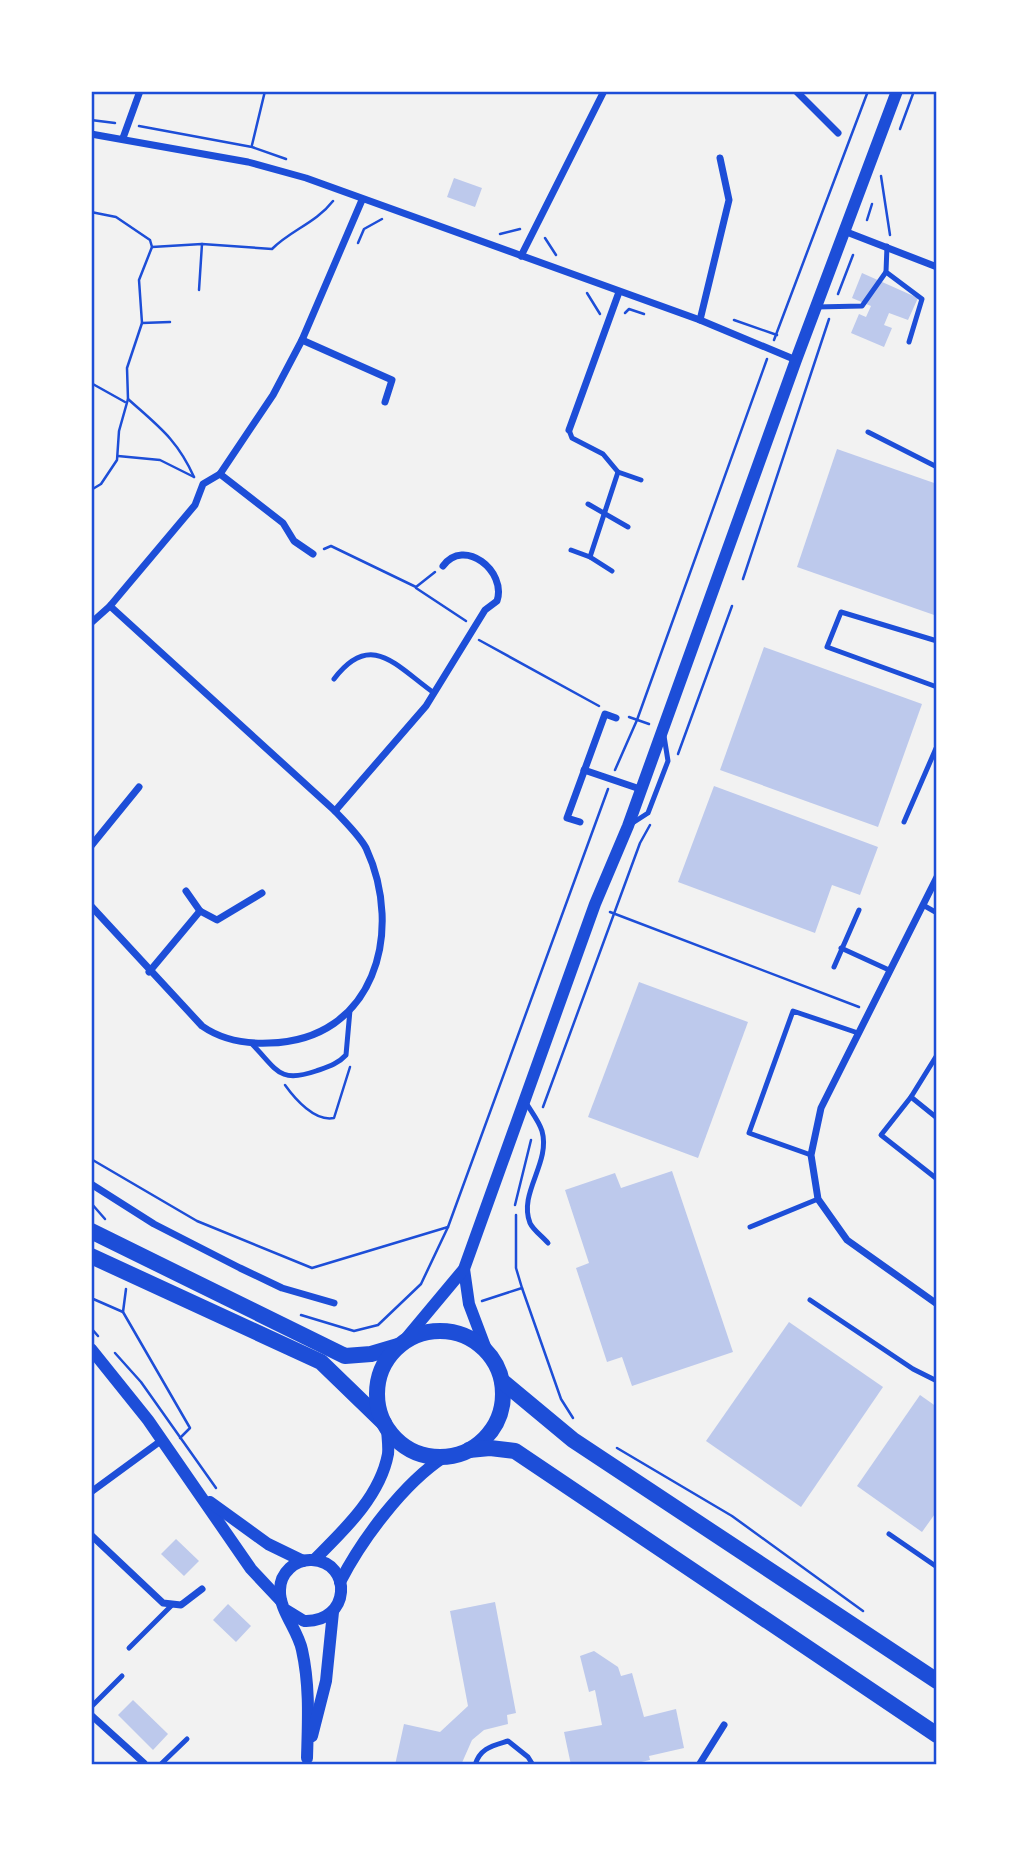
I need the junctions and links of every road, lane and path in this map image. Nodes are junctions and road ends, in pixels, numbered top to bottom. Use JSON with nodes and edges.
{"nodes":[{"id":1,"x":140,"y":91,"type":"edge"},
{"id":2,"x":265,"y":91,"type":"edge"},
{"id":3,"x":604,"y":91,"type":"edge"},
{"id":4,"x":796,"y":91,"type":"edge"},
{"id":5,"x":868,"y":91,"type":"edge"},
{"id":6,"x":897,"y":91,"type":"edge"},
{"id":7,"x":838,"y":133,"type":"dead end"},
{"id":8,"x":91,"y":134,"type":"edge"},
{"id":9,"x":123,"y":138,"type":"junction"},
{"id":10,"x":720,"y":158,"type":"dead end"},
{"id":11,"x":248,"y":162,"type":"junction"},
{"id":12,"x":881,"y":176,"type":"dead end"},
{"id":13,"x":335,"y":198,"type":"dead end"},
{"id":14,"x":362,"y":200,"type":"junction"},
{"id":15,"x":91,"y":212,"type":"edge"},
{"id":16,"x":386,"y":216,"type":"dead end"},
{"id":17,"x":844,"y":230,"type":"junction"},
{"id":18,"x":202,"y":244,"type":"junction"},
{"id":19,"x":152,"y":247,"type":"junction"},
{"id":20,"x":889,"y":247,"type":"junction"},
{"id":21,"x":354,"y":252,"type":"dead end"},
{"id":22,"x":853,"y":255,"type":"dead end"},
{"id":23,"x":522,"y":256,"type":"junction"},
{"id":24,"x":937,"y":267,"type":"edge"},
{"id":25,"x":886,"y":272,"type":"junction"},
{"id":26,"x":577,"y":289,"type":"dead end"},
{"id":27,"x":200,"y":290,"type":"dead end"},
{"id":28,"x":619,"y":292,"type":"junction"},
{"id":29,"x":837,"y":298,"type":"dead end"},
{"id":30,"x":815,"y":307,"type":"junction"},
{"id":31,"x":600,"y":314,"type":"dead end"},
{"id":32,"x":623,"y":314,"type":"dead end"},
{"id":33,"x":648,"y":315,"type":"dead end"},
{"id":34,"x":829,"y":319,"type":"dead end"},
{"id":35,"x":700,"y":320,"type":"junction"},
{"id":36,"x":170,"y":322,"type":"dead end"},
{"id":37,"x":142,"y":323,"type":"junction"},
{"id":38,"x":302,"y":340,"type":"junction"},
{"id":39,"x":909,"y":342,"type":"dead end"},
{"id":40,"x":770,"y":350,"type":"junction"},
{"id":41,"x":796,"y":360,"type":"junction"},
{"id":42,"x":91,"y":383,"type":"edge"},
{"id":43,"x":127,"y":401,"type":"junction"},
{"id":44,"x":385,"y":402,"type":"dead end"},
{"id":45,"x":569,"y":430,"type":"joint"},
{"id":46,"x":868,"y":432,"type":"dead end"},
{"id":47,"x":118,"y":456,"type":"junction"},
{"id":48,"x":937,"y":467,"type":"edge"},
{"id":49,"x":618,"y":472,"type":"junction"},
{"id":50,"x":220,"y":474,"type":"junction"},
{"id":51,"x":641,"y":480,"type":"dead end"},
{"id":52,"x":91,"y":490,"type":"edge"},
{"id":53,"x":588,"y":505,"type":"dead end"},
{"id":54,"x":604,"y":514,"type":"junction"},
{"id":55,"x":628,"y":527,"type":"dead end"},
{"id":56,"x":571,"y":550,"type":"dead end"},
{"id":57,"x":313,"y":554,"type":"joint"},
{"id":58,"x":590,"y":557,"type":"junction"},
{"id":59,"x":443,"y":566,"type":"joint"},
{"id":60,"x":612,"y":571,"type":"dead end"},
{"id":61,"x":743,"y":579,"type":"dead end"},
{"id":62,"x":416,"y":587,"type":"junction"},
{"id":63,"x":110,"y":606,"type":"junction"},
{"id":64,"x":91,"y":623,"type":"edge"},
{"id":65,"x":475,"y":627,"type":"junction"},
{"id":66,"x":470,"y":635,"type":"junction"},
{"id":67,"x":937,"y":641,"type":"edge"},
{"id":68,"x":334,"y":679,"type":"dead end"},
{"id":69,"x":937,"y":687,"type":"edge"},
{"id":70,"x":434,"y":693,"type":"junction"},
{"id":71,"x":605,"y":715,"type":"junction"},
{"id":72,"x":620,"y":717,"type":"joint"},
{"id":73,"x":637,"y":720,"type":"junction"},
{"id":74,"x":663,"y":729,"type":"junction"},
{"id":75,"x":937,"y":746,"type":"edge"},
{"id":76,"x":584,"y":770,"type":"junction"},
{"id":77,"x":611,"y":779,"type":"junction"},
{"id":78,"x":139,"y":787,"type":"dead end"},
{"id":79,"x":640,"y":789,"type":"junction"},
{"id":80,"x":335,"y":811,"type":"junction"},
{"id":81,"x":580,"y":822,"type":"dead end"},
{"id":82,"x":904,"y":822,"type":"dead end"},
{"id":83,"x":628,"y":826,"type":"junction"},
{"id":84,"x":91,"y":846,"type":"edge"},
{"id":85,"x":937,"y":877,"type":"edge"},
{"id":86,"x":187,"y":891,"type":"dead end"},
{"id":87,"x":262,"y":893,"type":"dead end"},
{"id":88,"x":923,"y":905,"type":"junction"},
{"id":89,"x":91,"y":906,"type":"edge"},
{"id":90,"x":616,"y":908,"type":"dead end"},
{"id":91,"x":859,"y":910,"type":"dead end"},
{"id":92,"x":200,"y":911,"type":"junction"},
{"id":93,"x":610,"y":912,"type":"dead end"},
{"id":94,"x":937,"y":913,"type":"edge"},
{"id":95,"x":615,"y":914,"type":"junction"},
{"id":96,"x":841,"y":948,"type":"junction"},
{"id":97,"x":834,"y":967,"type":"dead end"},
{"id":98,"x":889,"y":970,"type":"junction"},
{"id":99,"x":149,"y":972,"type":"junction"},
{"id":100,"x":350,"y":1010,"type":"junction"},
{"id":101,"x":868,"y":1010,"type":"junction"},
{"id":102,"x":858,"y":1033,"type":"junction"},
{"id":103,"x":251,"y":1043,"type":"junction"},
{"id":104,"x":348,"y":1046,"type":"junction"},
{"id":105,"x":937,"y":1055,"type":"edge"},
{"id":106,"x":285,"y":1084,"type":"dead end"},
{"id":107,"x":911,"y":1097,"type":"junction"},
{"id":108,"x":525,"y":1101,"type":"junction"},
{"id":109,"x":539,"y":1116,"type":"dead end"},
{"id":110,"x":937,"y":1118,"type":"edge"},
{"id":111,"x":533,"y":1135,"type":"dead end"},
{"id":112,"x":810,"y":1156,"type":"junction"},
{"id":113,"x":91,"y":1158,"type":"edge"},
{"id":114,"x":937,"y":1179,"type":"edge"},
{"id":115,"x":91,"y":1184,"type":"edge"},
{"id":116,"x":818,"y":1199,"type":"junction"},
{"id":117,"x":91,"y":1203,"type":"edge"},
{"id":118,"x":106,"y":1220,"type":"dead end"},
{"id":119,"x":750,"y":1227,"type":"dead end"},
{"id":120,"x":91,"y":1231,"type":"edge"},
{"id":121,"x":548,"y":1243,"type":"dead end"},
{"id":122,"x":91,"y":1255,"type":"edge"},
{"id":123,"x":464,"y":1269,"type":"junction"},
{"id":124,"x":129,"y":1282,"type":"dead end"},
{"id":125,"x":522,"y":1288,"type":"junction"},
{"id":126,"x":91,"y":1298,"type":"edge"},
{"id":127,"x":487,"y":1300,"type":"dead end"},
{"id":128,"x":810,"y":1300,"type":"dead end"},
{"id":129,"x":334,"y":1303,"type":"dead end"},
{"id":130,"x":937,"y":1304,"type":"edge"},
{"id":131,"x":123,"y":1312,"type":"junction"},
{"id":132,"x":91,"y":1328,"type":"edge"},
{"id":133,"x":99,"y":1337,"type":"dead end"},
{"id":134,"x":400,"y":1344,"type":"junction"},
{"id":135,"x":108,"y":1346,"type":"dead end"},
{"id":136,"x":91,"y":1349,"type":"edge"},
{"id":137,"x":486,"y":1349,"type":"junction"},
{"id":138,"x":502,"y":1381,"type":"junction"},
{"id":139,"x":937,"y":1381,"type":"edge"},
{"id":140,"x":574,"y":1423,"type":"dead end"},
{"id":141,"x":386,"y":1425,"type":"junction"},
{"id":142,"x":180,"y":1438,"type":"junction"},
{"id":143,"x":162,"y":1440,"type":"junction"},
{"id":144,"x":609,"y":1444,"type":"dead end"},
{"id":145,"x":469,"y":1450,"type":"junction"},
{"id":146,"x":444,"y":1457,"type":"junction"},
{"id":147,"x":91,"y":1492,"type":"edge"},
{"id":148,"x":224,"y":1495,"type":"dead end"},
{"id":149,"x":201,"y":1496,"type":"junction"},
{"id":150,"x":889,"y":1534,"type":"dead end"},
{"id":151,"x":91,"y":1535,"type":"edge"},
{"id":152,"x":308,"y":1560,"type":"junction"},
{"id":153,"x":937,"y":1567,"type":"edge"},
{"id":154,"x":340,"y":1582,"type":"junction"},
{"id":155,"x":202,"y":1589,"type":"dead end"},
{"id":156,"x":172,"y":1605,"type":"junction"},
{"id":157,"x":284,"y":1605,"type":"junction"},
{"id":158,"x":333,"y":1612,"type":"junction"},
{"id":159,"x":867,"y":1614,"type":"dead end"},
{"id":160,"x":129,"y":1648,"type":"dead end"},
{"id":161,"x":122,"y":1676,"type":"dead end"},
{"id":162,"x":937,"y":1681,"type":"edge"},
{"id":163,"x":91,"y":1707,"type":"edge"},
{"id":164,"x":91,"y":1714,"type":"edge"},
{"id":165,"x":724,"y":1725,"type":"dead end"},
{"id":166,"x":937,"y":1735,"type":"edge"},
{"id":167,"x":187,"y":1739,"type":"dead end"},
{"id":168,"x":306,"y":1761,"type":"edge"},
{"id":169,"x":144,"y":1764,"type":"edge"},
{"id":170,"x":160,"y":1765,"type":"edge"},
{"id":171,"x":475,"y":1765,"type":"edge"},
{"id":172,"x":533,"y":1765,"type":"edge"},
{"id":173,"x":699,"y":1765,"type":"edge"}],
"edges":[{"from":1,"to":9,"type":"street"},
{"from":2,"to":11,"type":"path"},
{"from":3,"to":23,"type":"street"},
{"from":4,"to":7,"type":"street"},
{"from":5,"to":40,"type":"path"},
{"from":6,"to":17,"type":"street"},
{"from":8,"to":9,"type":"street"},
{"from":9,"to":11,"type":"street"},
{"from":10,"to":35,"type":"street"},
{"from":11,"to":14,"type":"street"},
{"from":12,"to":20,"type":"path"},
{"from":13,"to":18,"type":"path"},
{"from":14,"to":23,"type":"street"},
{"from":14,"to":38,"type":"street"},
{"from":15,"to":19,"type":"path"},
{"from":16,"to":21,"type":"path"},
{"from":17,"to":20,"type":"street"},
{"from":17,"to":30,"type":"street"},
{"from":18,"to":19,"type":"path"},
{"from":18,"to":27,"type":"path"},
{"from":19,"to":37,"type":"path"},
{"from":20,"to":24,"type":"street"},
{"from":20,"to":25,"type":"lane"},
{"from":22,"to":29,"type":"path"},
{"from":23,"to":28,"type":"street"},
{"from":25,"to":30,"type":"lane"},
{"from":25,"to":39,"type":"lane"},
{"from":26,"to":31,"type":"path"},
{"from":28,"to":35,"type":"street"},
{"from":28,"to":45,"type":"street"},
{"from":30,"to":41,"type":"street"},
{"from":32,"to":33,"type":"path"},
{"from":34,"to":61,"type":"path"},
{"from":35,"to":40,"type":"street"},
{"from":36,"to":37,"type":"path"},
{"from":37,"to":43,"type":"path"},
{"from":38,"to":44,"type":"street"},
{"from":38,"to":50,"type":"street"},
{"from":40,"to":41,"type":"street"},
{"from":40,"to":73,"type":"path"},
{"from":41,"to":74,"type":"street"},
{"from":42,"to":43,"type":"path"},
{"from":43,"to":47,"type":"path"},
{"from":43,"to":47,"type":"path"},
{"from":45,"to":49,"type":"lane"},
{"from":46,"to":48,"type":"lane"},
{"from":47,"to":52,"type":"path"},
{"from":49,"to":51,"type":"lane"},
{"from":49,"to":54,"type":"lane"},
{"from":50,"to":57,"type":"street"},
{"from":50,"to":63,"type":"street"},
{"from":53,"to":54,"type":"lane"},
{"from":54,"to":55,"type":"lane"},
{"from":54,"to":58,"type":"lane"},
{"from":56,"to":58,"type":"lane"},
{"from":57,"to":62,"type":"path"},
{"from":58,"to":60,"type":"lane"},
{"from":59,"to":62,"type":"path"},
{"from":59,"to":65,"type":"street"},
{"from":62,"to":65,"type":"path"},
{"from":63,"to":64,"type":"street"},
{"from":63,"to":80,"type":"street"},
{"from":65,"to":66,"type":"street"},
{"from":66,"to":70,"type":"street"},
{"from":66,"to":71,"type":"path"},
{"from":67,"to":69,"type":"lane"},
{"from":68,"to":70,"type":"lane"},
{"from":70,"to":80,"type":"street"},
{"from":71,"to":72,"type":"street"},
{"from":71,"to":76,"type":"street"},
{"from":72,"to":73,"type":"path"},
{"from":73,"to":74,"type":"path"},
{"from":73,"to":77,"type":"path"},
{"from":74,"to":79,"type":"street"},
{"from":74,"to":83,"type":"lane"},
{"from":75,"to":82,"type":"lane"},
{"from":76,"to":77,"type":"street"},
{"from":76,"to":81,"type":"street"},
{"from":77,"to":79,"type":"street"},
{"from":77,"to":113,"type":"path"},
{"from":78,"to":84,"type":"street"},
{"from":79,"to":83,"type":"street"},
{"from":80,"to":100,"type":"street"},
{"from":83,"to":108,"type":"street"},
{"from":85,"to":88,"type":"street"},
{"from":86,"to":92,"type":"street"},
{"from":87,"to":92,"type":"street"},
{"from":88,"to":94,"type":"lane"},
{"from":88,"to":98,"type":"street"},
{"from":89,"to":99,"type":"street"},
{"from":90,"to":95,"type":"path"},
{"from":91,"to":96,"type":"lane"},
{"from":92,"to":99,"type":"street"},
{"from":93,"to":95,"type":"path"},
{"from":95,"to":101,"type":"path"},
{"from":95,"to":109,"type":"path"},
{"from":96,"to":97,"type":"lane"},
{"from":96,"to":98,"type":"lane"},
{"from":98,"to":101,"type":"street"},
{"from":99,"to":103,"type":"street"},
{"from":100,"to":103,"type":"street"},
{"from":100,"to":104,"type":"lane"},
{"from":101,"to":102,"type":"street"},
{"from":102,"to":112,"type":"street"},
{"from":102,"to":112,"type":"lane"},
{"from":103,"to":104,"type":"lane"},
{"from":104,"to":106,"type":"path"},
{"from":105,"to":107,"type":"lane"},
{"from":107,"to":110,"type":"lane"},
{"from":107,"to":114,"type":"lane"},
{"from":108,"to":121,"type":"lane"},
{"from":108,"to":123,"type":"street"},
{"from":111,"to":125,"type":"path"},
{"from":112,"to":116,"type":"street"},
{"from":115,"to":129,"type":"street"},
{"from":116,"to":119,"type":"lane"},
{"from":116,"to":130,"type":"street"},
{"from":117,"to":118,"type":"path"},
{"from":120,"to":134,"type":"main road"},
{"from":122,"to":141,"type":"main road"},
{"from":123,"to":134,"type":"street"},
{"from":123,"to":137,"type":"street"},
{"from":124,"to":131,"type":"path"},
{"from":125,"to":127,"type":"path"},
{"from":125,"to":140,"type":"path"},
{"from":126,"to":131,"type":"path"},
{"from":128,"to":139,"type":"lane"},
{"from":131,"to":142,"type":"path"},
{"from":132,"to":133,"type":"path"},
{"from":134,"to":137,"type":"main road"},
{"from":134,"to":141,"type":"main road"},
{"from":135,"to":142,"type":"path"},
{"from":136,"to":143,"type":"street"},
{"from":137,"to":138,"type":"main road"},
{"from":138,"to":145,"type":"main road"},
{"from":138,"to":162,"type":"main road"},
{"from":141,"to":146,"type":"main road"},
{"from":141,"to":152,"type":"street"},
{"from":142,"to":148,"type":"path"},
{"from":143,"to":147,"type":"street"},
{"from":143,"to":149,"type":"street"},
{"from":144,"to":159,"type":"path"},
{"from":145,"to":146,"type":"main road"},
{"from":145,"to":166,"type":"main road"},
{"from":146,"to":154,"type":"street"},
{"from":149,"to":152,"type":"street"},
{"from":149,"to":157,"type":"street"},
{"from":150,"to":153,"type":"lane"},
{"from":151,"to":156,"type":"street"},
{"from":152,"to":154,"type":"street"},
{"from":152,"to":157,"type":"street"},
{"from":154,"to":158,"type":"street"},
{"from":155,"to":156,"type":"street"},
{"from":156,"to":160,"type":"lane"},
{"from":157,"to":158,"type":"street"},
{"from":157,"to":168,"type":"street"},
{"from":158,"to":168,"type":"street"},
{"from":161,"to":163,"type":"lane"},
{"from":164,"to":169,"type":"street"},
{"from":165,"to":173,"type":"street"},
{"from":167,"to":170,"type":"lane"},
{"from":171,"to":172,"type":"lane"}]}
